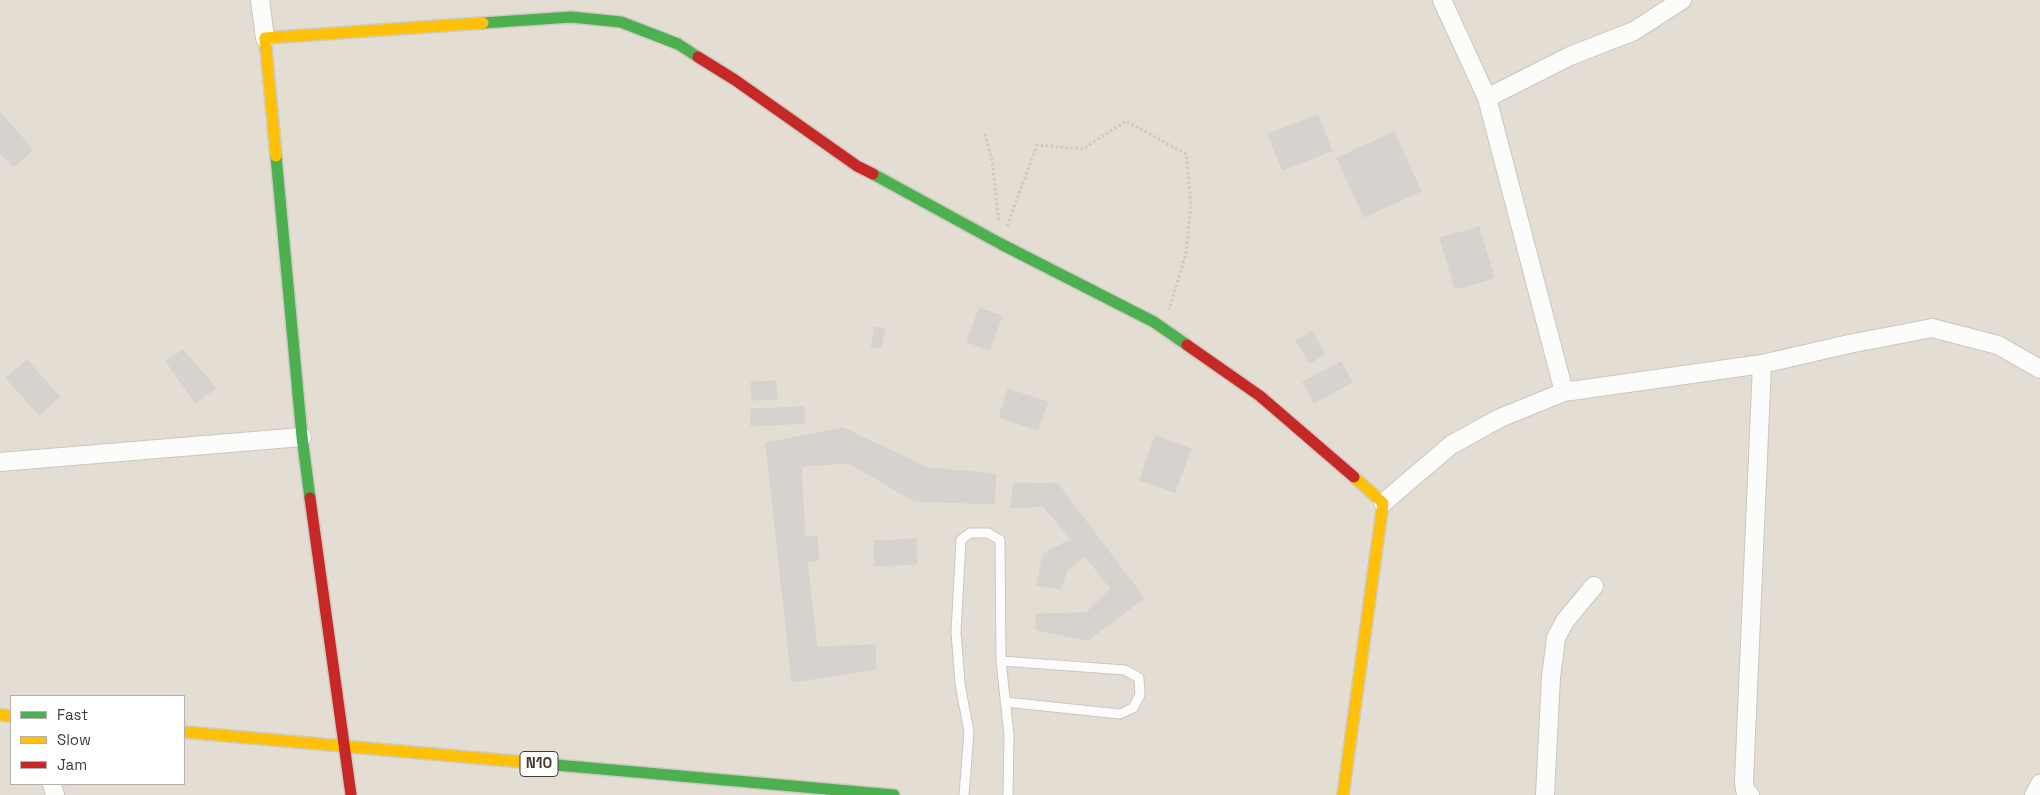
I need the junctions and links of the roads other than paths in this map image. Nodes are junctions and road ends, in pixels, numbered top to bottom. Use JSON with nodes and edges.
{"nodes":[{"id":1,"x":260,"y":0,"type":"edge"},
{"id":2,"x":1442,"y":0,"type":"edge"},
{"id":3,"x":1682,"y":0,"type":"edge"},
{"id":4,"x":265,"y":38,"type":"junction"},
{"id":5,"x":1487,"y":98,"type":"junction"},
{"id":6,"x":1762,"y":364,"type":"junction"},
{"id":7,"x":2040,"y":369,"type":"edge"},
{"id":8,"x":1564,"y":392,"type":"junction"},
{"id":9,"x":302,"y":437,"type":"junction"},
{"id":10,"x":0,"y":462,"type":"edge"},
{"id":11,"x":1383,"y":503,"type":"junction"},
{"id":12,"x":1594,"y":586,"type":"dead end"},
{"id":13,"x":1001,"y":661,"type":"junction"},
{"id":14,"x":1005,"y":702,"type":"junction"},
{"id":15,"x":185,"y":732,"type":"edge"},
{"id":16,"x":344,"y":746,"type":"junction"},
{"id":17,"x":2040,"y":784,"type":"edge"},
{"id":18,"x":351,"y":795,"type":"edge"},
{"id":19,"x":894,"y":795,"type":"edge"},
{"id":20,"x":964,"y":795,"type":"edge"},
{"id":21,"x":1008,"y":795,"type":"edge"},
{"id":22,"x":1343,"y":795,"type":"edge"},
{"id":23,"x":1545,"y":795,"type":"edge"},
{"id":24,"x":1750,"y":795,"type":"edge"},
{"id":25,"x":2034,"y":795,"type":"edge"}],
"edges":[{"from":1,"to":4,"type":"street"},
{"from":2,"to":5,"type":"street"},
{"from":3,"to":5,"type":"street"},
{"from":4,"to":9,"type":"main road"},
{"from":4,"to":11,"type":"main road"},
{"from":5,"to":8,"type":"street"},
{"from":6,"to":7,"type":"street"},
{"from":6,"to":8,"type":"street"},
{"from":6,"to":24,"type":"street"},
{"from":8,"to":11,"type":"street"},
{"from":9,"to":10,"type":"street"},
{"from":9,"to":16,"type":"main road"},
{"from":11,"to":22,"type":"main road"},
{"from":12,"to":23,"type":"street"},
{"from":13,"to":14,"type":"lane"},
{"from":13,"to":14,"type":"lane"},
{"from":13,"to":20,"type":"lane"},
{"from":14,"to":21,"type":"lane"},
{"from":15,"to":16,"type":"main road","number":"N10"},
{"from":16,"to":18,"type":"main road"},
{"from":16,"to":19,"type":"main road","number":"N10"},
{"from":17,"to":25,"type":"street"}]}
